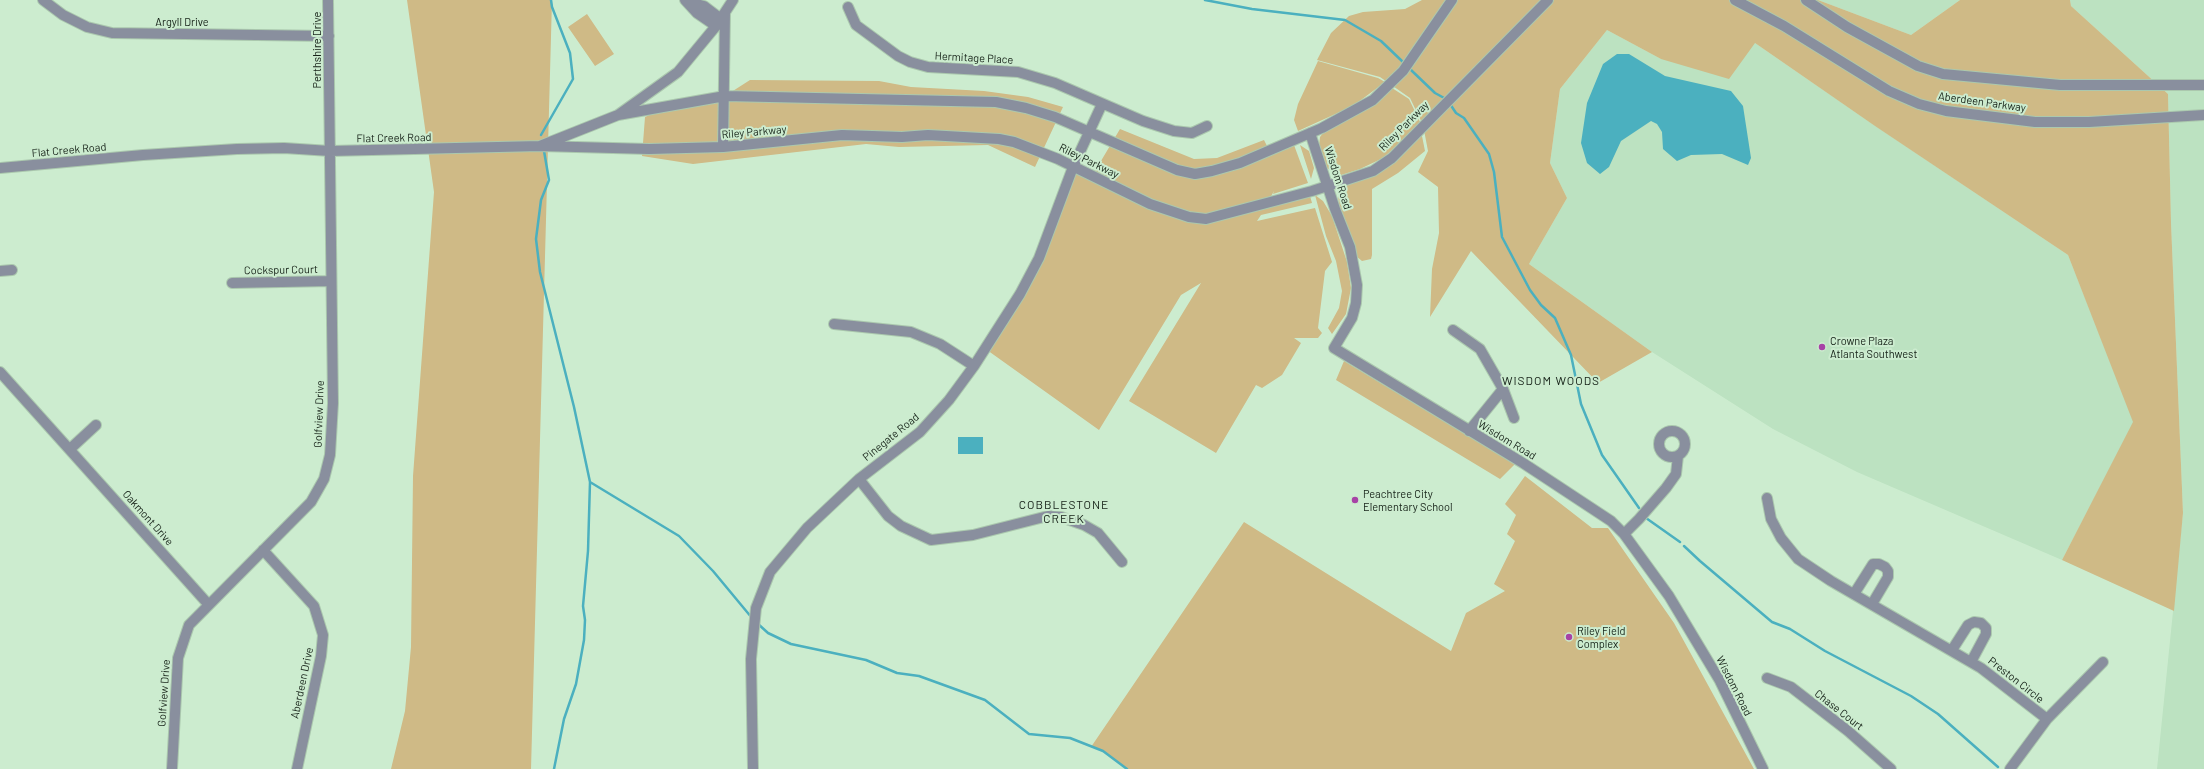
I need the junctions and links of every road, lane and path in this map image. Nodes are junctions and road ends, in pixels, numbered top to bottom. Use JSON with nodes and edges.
{"nodes":[{"id":1,"x":43,"y":0,"type":"edge"},
{"id":2,"x":328,"y":0,"type":"edge"},
{"id":3,"x":733,"y":0,"type":"edge"},
{"id":4,"x":1452,"y":0,"type":"edge"},
{"id":5,"x":1548,"y":0,"type":"edge"},
{"id":6,"x":1735,"y":0,"type":"edge"},
{"id":7,"x":1806,"y":0,"type":"edge"},
{"id":8,"x":687,"y":1,"type":"edge"},
{"id":9,"x":848,"y":7,"type":"dead end"},
{"id":10,"x":721,"y":19,"type":"junction"},
{"id":11,"x":329,"y":36,"type":"junction"},
{"id":12,"x":2204,"y":85,"type":"edge"},
{"id":13,"x":725,"y":96,"type":"junction"},
{"id":14,"x":329,"y":99,"type":"joint"},
{"id":15,"x":1102,"y":104,"type":"junction"},
{"id":16,"x":618,"y":115,"type":"junction"},
{"id":17,"x":2204,"y":115,"type":"edge"},
{"id":18,"x":1207,"y":126,"type":"dead end"},
{"id":19,"x":1090,"y":132,"type":"junction"},
{"id":20,"x":1310,"y":133,"type":"junction"},
{"id":21,"x":540,"y":146,"type":"junction"},
{"id":22,"x":722,"y":147,"type":"junction"},
{"id":23,"x":330,"y":150,"type":"junction"},
{"id":24,"x":1073,"y":167,"type":"junction"},
{"id":25,"x":0,"y":168,"type":"edge"},
{"id":26,"x":1328,"y":186,"type":"junction"},
{"id":27,"x":12,"y":270,"type":"dead end"},
{"id":28,"x":0,"y":271,"type":"edge"},
{"id":29,"x":331,"y":281,"type":"junction"},
{"id":30,"x":232,"y":283,"type":"dead end"},
{"id":31,"x":834,"y":324,"type":"dead end"},
{"id":32,"x":1453,"y":330,"type":"dead end"},
{"id":33,"x":974,"y":366,"type":"junction"},
{"id":34,"x":1,"y":375,"type":"edge"},
{"id":35,"x":1503,"y":389,"type":"junction"},
{"id":36,"x":1514,"y":418,"type":"dead end"},
{"id":37,"x":96,"y":425,"type":"dead end"},
{"id":38,"x":1468,"y":431,"type":"junction"},
{"id":39,"x":70,"y":449,"type":"junction"},
{"id":40,"x":1678,"y":456,"type":"dead end"},
{"id":41,"x":859,"y":479,"type":"junction"},
{"id":42,"x":1767,"y":498,"type":"dead end"},
{"id":43,"x":1624,"y":534,"type":"junction"},
{"id":44,"x":263,"y":550,"type":"junction"},
{"id":45,"x":1122,"y":562,"type":"dead end"},
{"id":46,"x":1854,"y":594,"type":"junction"},
{"id":47,"x":208,"y":604,"type":"junction"},
{"id":48,"x":1872,"y":604,"type":"junction"},
{"id":49,"x":1952,"y":650,"type":"junction"},
{"id":50,"x":1971,"y":662,"type":"junction"},
{"id":51,"x":2104,"y":662,"type":"dead end"},
{"id":52,"x":1767,"y":678,"type":"dead end"},
{"id":53,"x":2047,"y":719,"type":"junction"},
{"id":54,"x":172,"y":769,"type":"edge"},
{"id":55,"x":297,"y":769,"type":"edge"},
{"id":56,"x":753,"y":769,"type":"edge"},
{"id":57,"x":1763,"y":769,"type":"edge"},
{"id":58,"x":1891,"y":769,"type":"edge"},
{"id":59,"x":2010,"y":769,"type":"edge"}],
"edges":[{"from":1,"to":11,"type":"street","name":"Argyll Drive"},
{"from":2,"to":11,"type":"street","name":"Perthshire Drive"},
{"from":3,"to":10,"type":"street","name":"Flat Creek Road"},
{"from":4,"to":20,"type":"street"},
{"from":5,"to":26,"type":"street","name":"Riley Parkway"},
{"from":6,"to":17,"type":"street","name":"Aberdeen Parkway"},
{"from":7,"to":12,"type":"street","name":"Aberdeen Parkway"},
{"from":8,"to":10,"type":"street"},
{"from":9,"to":15,"type":"street","name":"Hermitage Place"},
{"from":10,"to":13,"type":"street"},
{"from":10,"to":16,"type":"street","name":"Flat Creek Road"},
{"from":11,"to":14,"type":"street","name":"Perthshire Drive"},
{"from":13,"to":16,"type":"street"},
{"from":13,"to":19,"type":"street"},
{"from":13,"to":22,"type":"street"},
{"from":14,"to":23,"type":"street","name":"Golfview Drive"},
{"from":15,"to":18,"type":"street","name":"Hermitage Place"},
{"from":15,"to":19,"type":"street","name":"Pinegate Road"},
{"from":16,"to":21,"type":"street","name":"Flat Creek Road"},
{"from":19,"to":20,"type":"street"},
{"from":19,"to":24,"type":"street","name":"Pinegate Road"},
{"from":20,"to":26,"type":"street","name":"Wisdom Road"},
{"from":21,"to":22,"type":"street","name":"Riley Parkway"},
{"from":21,"to":23,"type":"street","name":"Flat Creek Road"},
{"from":22,"to":24,"type":"street","name":"Riley Parkway"},
{"from":23,"to":25,"type":"street","name":"Flat Creek Road"},
{"from":23,"to":29,"type":"street","name":"Golfview Drive"},
{"from":24,"to":26,"type":"street","name":"Riley Parkway"},
{"from":24,"to":33,"type":"street","name":"Pinegate Road"},
{"from":26,"to":38,"type":"street","name":"Wisdom Road"},
{"from":27,"to":28,"type":"street"},
{"from":29,"to":30,"type":"street","name":"Cockspur Court"},
{"from":29,"to":44,"type":"street","name":"Golfview Drive"},
{"from":31,"to":33,"type":"street"},
{"from":32,"to":35,"type":"street"},
{"from":33,"to":41,"type":"street","name":"Pinegate Road"},
{"from":34,"to":39,"type":"street","name":"Oakmont Drive"},
{"from":35,"to":36,"type":"street"},
{"from":35,"to":38,"type":"street"},
{"from":37,"to":39,"type":"street"},
{"from":38,"to":43,"type":"street","name":"Wisdom Road"},
{"from":39,"to":47,"type":"street","name":"Oakmont Drive"},
{"from":40,"to":43,"type":"street"},
{"from":41,"to":45,"type":"street"},
{"from":41,"to":56,"type":"street","name":"Pinegate Road"},
{"from":42,"to":46,"type":"street","name":"Preston Circle"},
{"from":43,"to":57,"type":"street","name":"Wisdom Road"},
{"from":44,"to":47,"type":"street","name":"Golfview Drive"},
{"from":44,"to":55,"type":"street","name":"Aberdeen Drive"},
{"from":46,"to":48,"type":"street","name":"Preston Circle"},
{"from":46,"to":48,"type":"street"},
{"from":47,"to":54,"type":"street","name":"Golfview Drive"},
{"from":48,"to":49,"type":"street","name":"Preston Circle"},
{"from":49,"to":50,"type":"street","name":"Preston Circle"},
{"from":49,"to":50,"type":"street","name":"Preston Circle"},
{"from":50,"to":53,"type":"street","name":"Preston Circle"},
{"from":51,"to":53,"type":"street"},
{"from":52,"to":58,"type":"street","name":"Chase Court"},
{"from":53,"to":59,"type":"street"}]}
